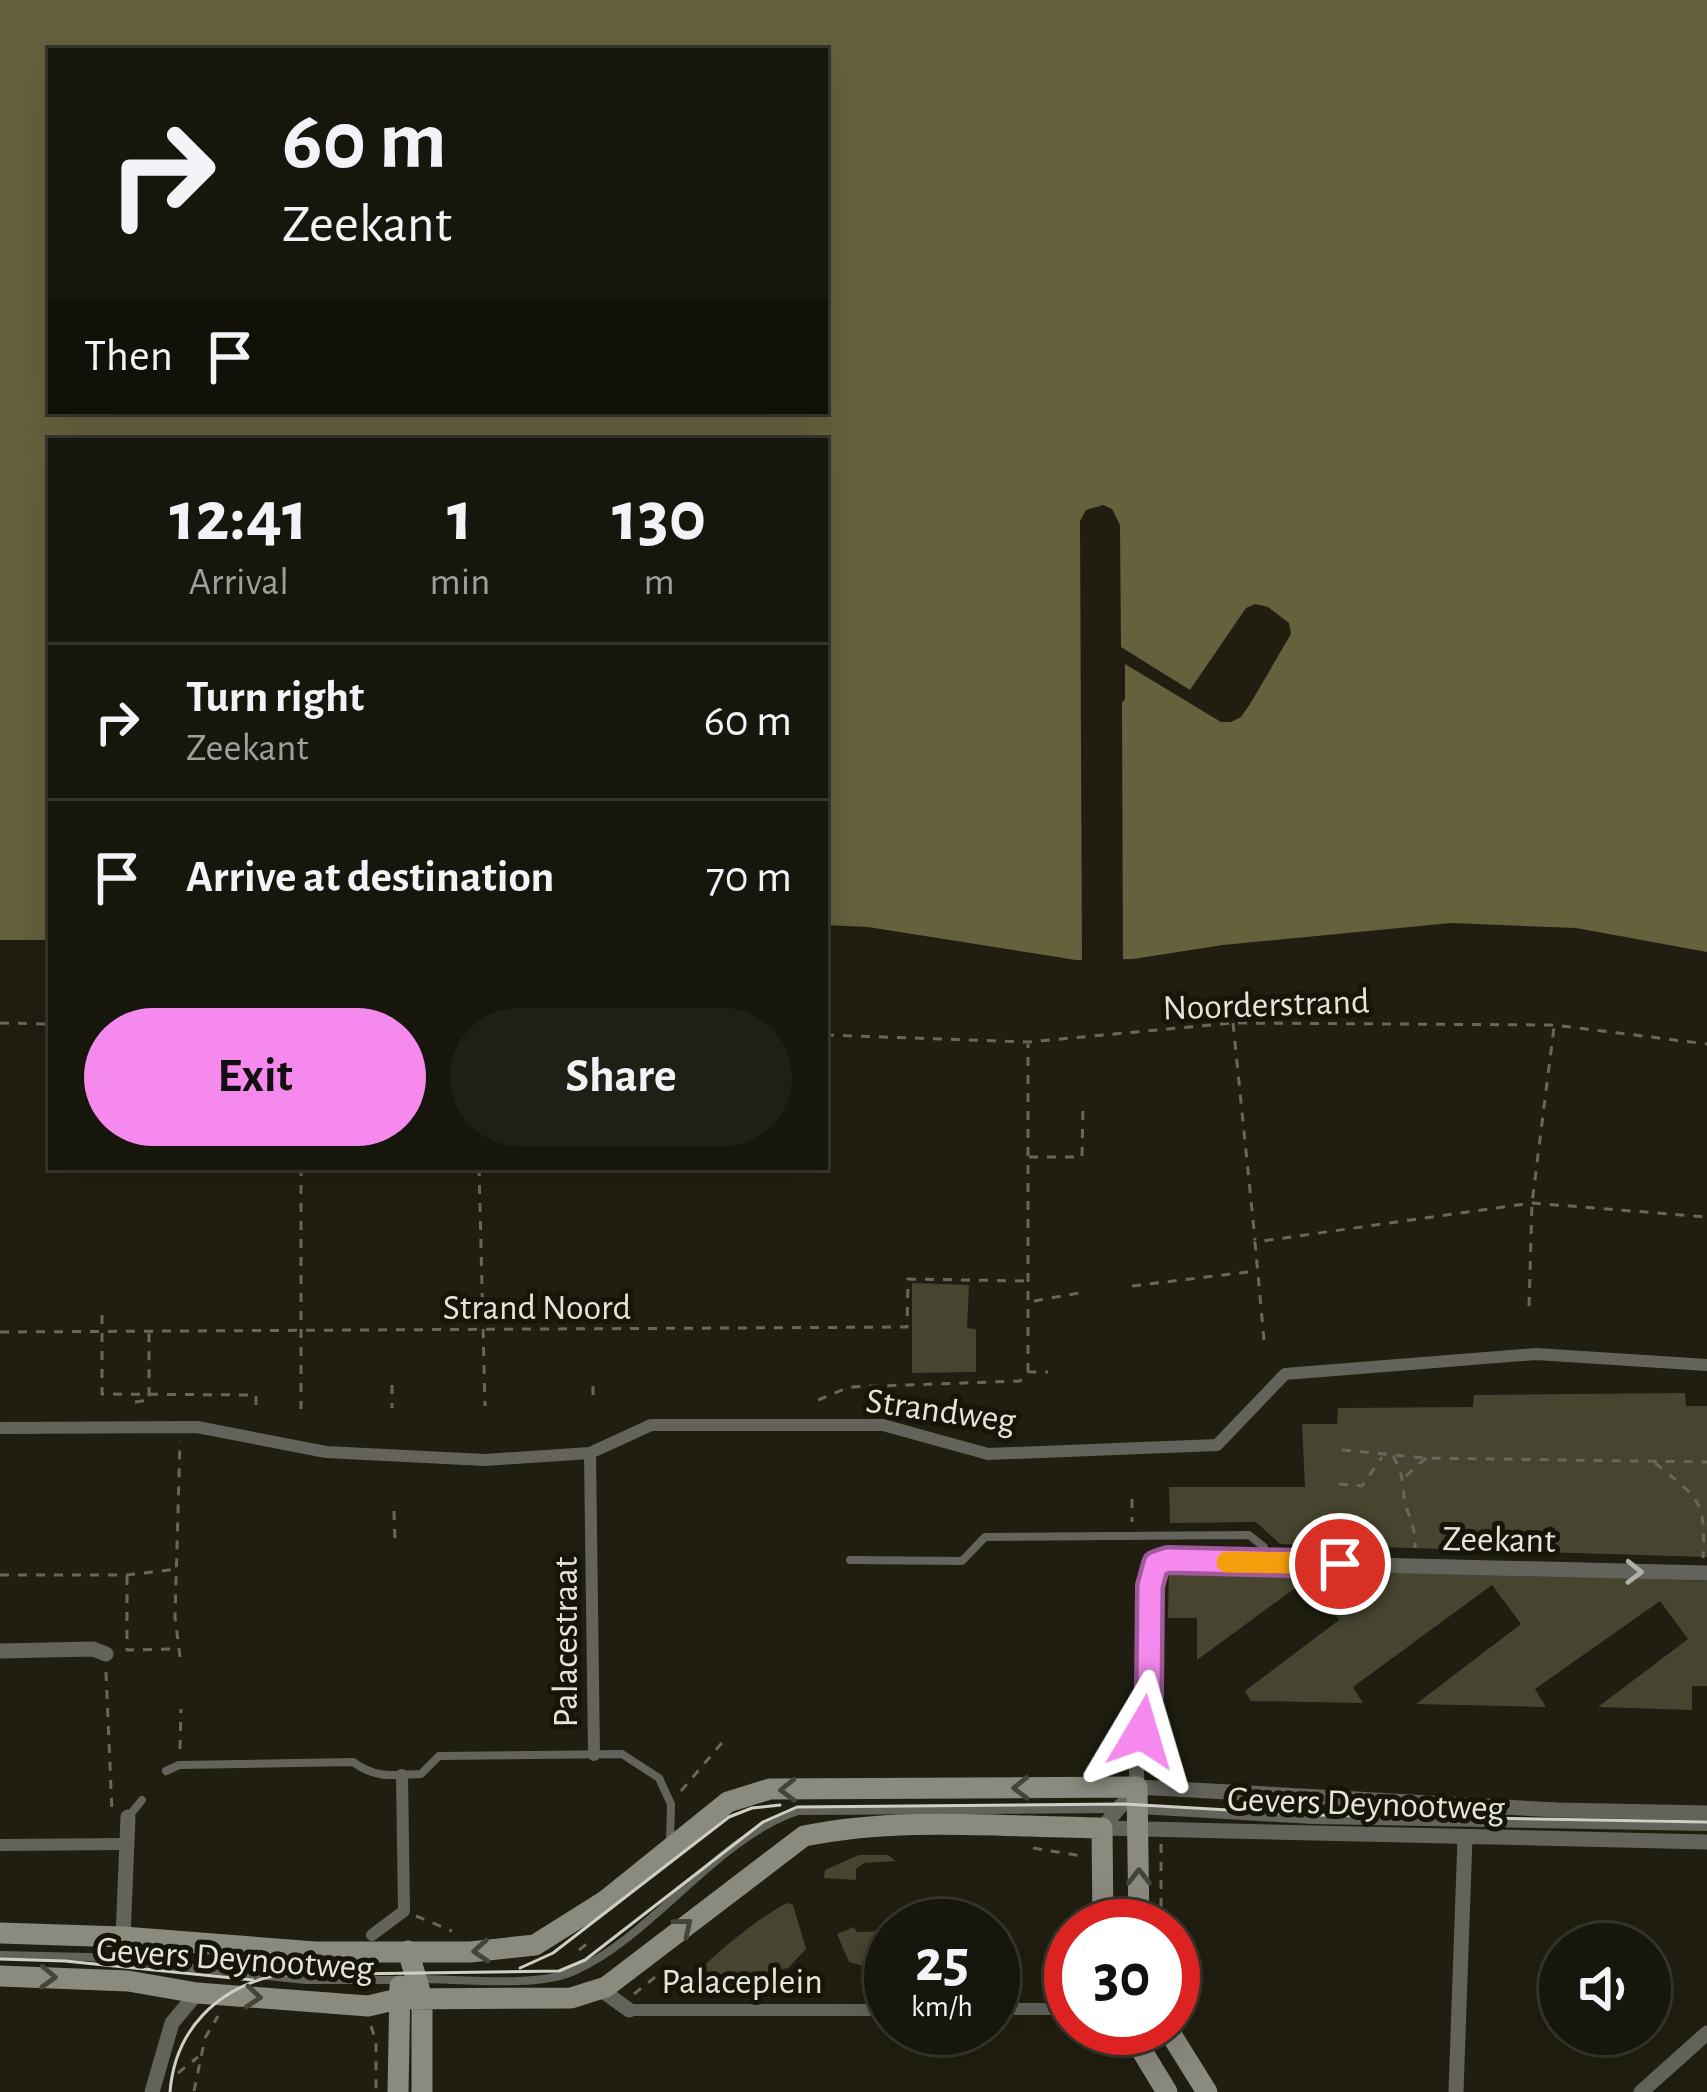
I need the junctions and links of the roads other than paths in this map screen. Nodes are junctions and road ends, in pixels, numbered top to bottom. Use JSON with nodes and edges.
{"nodes":[{"id":1,"x":1707,"y":1365,"type":"edge"},
{"id":2,"x":0,"y":1428,"type":"edge"},
{"id":3,"x":590,"y":1453,"type":"junction"},
{"id":4,"x":850,"y":1560,"type":"dead end"},
{"id":5,"x":1264,"y":1562,"type":"junction"},
{"id":6,"x":1705,"y":1566,"type":"edge"},
{"id":7,"x":0,"y":1651,"type":"edge"},
{"id":8,"x":106,"y":1654,"type":"road end"},
{"id":9,"x":594,"y":1755,"type":"junction"},
{"id":10,"x":166,"y":1771,"type":"dead end"},
{"id":11,"x":402,"y":1774,"type":"junction"},
{"id":12,"x":142,"y":1799,"type":"dead end"},
{"id":13,"x":1134,"y":1809,"type":"junction"},
{"id":14,"x":1707,"y":1813,"type":"edge"},
{"id":15,"x":128,"y":1817,"type":"joint"},
{"id":16,"x":1707,"y":1827,"type":"edge"},
{"id":17,"x":1102,"y":1828,"type":"junction"},
{"id":18,"x":1465,"y":1838,"type":"junction"},
{"id":19,"x":1707,"y":1842,"type":"edge"},
{"id":20,"x":127,"y":1844,"type":"junction"},
{"id":21,"x":0,"y":1845,"type":"edge"},
{"id":22,"x":668,"y":1850,"type":"junction"},
{"id":23,"x":1103,"y":1899,"type":"edge"},
{"id":24,"x":1138,"y":1899,"type":"edge"},
{"id":25,"x":0,"y":1933,"type":"edge"},
{"id":26,"x":372,"y":1935,"type":"dead end"},
{"id":27,"x":123,"y":1937,"type":"junction"},
{"id":28,"x":408,"y":1951,"type":"junction"},
{"id":29,"x":315,"y":1952,"type":"junction"},
{"id":30,"x":0,"y":1954,"type":"edge"},
{"id":31,"x":245,"y":1974,"type":"junction"},
{"id":32,"x":0,"y":1976,"type":"edge"},
{"id":33,"x":410,"y":1989,"type":"junction"},
{"id":34,"x":196,"y":1993,"type":"junction"},
{"id":35,"x":616,"y":2000,"type":"junction"},
{"id":36,"x":864,"y":2009,"type":"edge"},
{"id":37,"x":1707,"y":2033,"type":"edge"},
{"id":38,"x":1144,"y":2055,"type":"edge"},
{"id":39,"x":1184,"y":2055,"type":"edge"},
{"id":40,"x":152,"y":2092,"type":"edge"},
{"id":41,"x":398,"y":2092,"type":"edge"},
{"id":42,"x":422,"y":2092,"type":"edge"},
{"id":43,"x":1167,"y":2092,"type":"edge"},
{"id":44,"x":1207,"y":2092,"type":"edge"},
{"id":45,"x":1456,"y":2092,"type":"edge"},
{"id":46,"x":1641,"y":2092,"type":"edge"}],
"edges":[{"from":1,"to":3,"type":"street","name":"Strandweg"},
{"from":2,"to":3,"type":"street","name":"Strandweg"},
{"from":3,"to":9,"type":"street","name":"Palacestraat"},
{"from":4,"to":5,"type":"lane"},
{"from":5,"to":6,"type":"street","name":"Zeekant","one_way":true},
{"from":5,"to":13,"type":"street","name":"Zeekant"},
{"from":7,"to":8,"type":"street"},
{"from":9,"to":11,"type":"lane"},
{"from":9,"to":22,"type":"lane","name":"Palacestraat"},
{"from":10,"to":11,"type":"lane"},
{"from":11,"to":26,"type":"street"},
{"from":12,"to":15,"type":"lane"},
{"from":13,"to":14,"type":"street","name":"Gevers Deynootweg"},
{"from":13,"to":16,"type":"lane","name":"Gevers Deynootweg"},
{"from":13,"to":17,"type":"street","name":"Gevers Deynootweg"},
{"from":13,"to":17,"type":"street"},
{"from":13,"to":18,"type":"street","name":"Gevers Deynootweg"},
{"from":13,"to":22,"type":"main road","name":"Gevers Deynootweg","one_way":true},
{"from":24,"to":13,"type":"main road","one_way":true},
{"from":13,"to":33,"type":"lane","name":"Gevers Deynootweg"},
{"from":15,"to":20,"type":"street"},
{"from":17,"to":23,"type":"main road"},
{"from":35,"to":17,"type":"main road","name":"Gevers Deynootweg","one_way":true},
{"from":18,"to":19,"type":"street","name":"Gevers Deynootweg"},
{"from":18,"to":45,"type":"street"},
{"from":20,"to":21,"type":"street"},
{"from":20,"to":27,"type":"street"},
{"from":22,"to":28,"type":"main road","name":"Gevers Deynootweg","one_way":true},
{"from":25,"to":27,"type":"main road","name":"Gevers Deynootweg"},
{"from":27,"to":29,"type":"main road","name":"Gevers Deynootweg"},
{"from":28,"to":29,"type":"main road","name":"Gevers Deynootweg"},
{"from":28,"to":33,"type":"main road"},
{"from":29,"to":31,"type":"lane","name":"Gevers Deynootweg"},
{"from":30,"to":31,"type":"lane","name":"Gevers Deynootweg"},
{"from":31,"to":33,"type":"lane","name":"Gevers Deynootweg"},
{"from":32,"to":34,"type":"main road","name":"Gevers Deynootweg","one_way":true},
{"from":34,"to":33,"type":"main road","name":"Gevers Deynootweg","one_way":true},
{"from":33,"to":35,"type":"main road","name":"Gevers Deynootweg"},
{"from":33,"to":41,"type":"main road"},
{"from":33,"to":42,"type":"main road"},
{"from":34,"to":40,"type":"street"},
{"from":35,"to":36,"type":"street","name":"Palaceplein"},
{"from":37,"to":46,"type":"street"},
{"from":38,"to":43,"type":"main road"},
{"from":39,"to":44,"type":"main road"}]}
